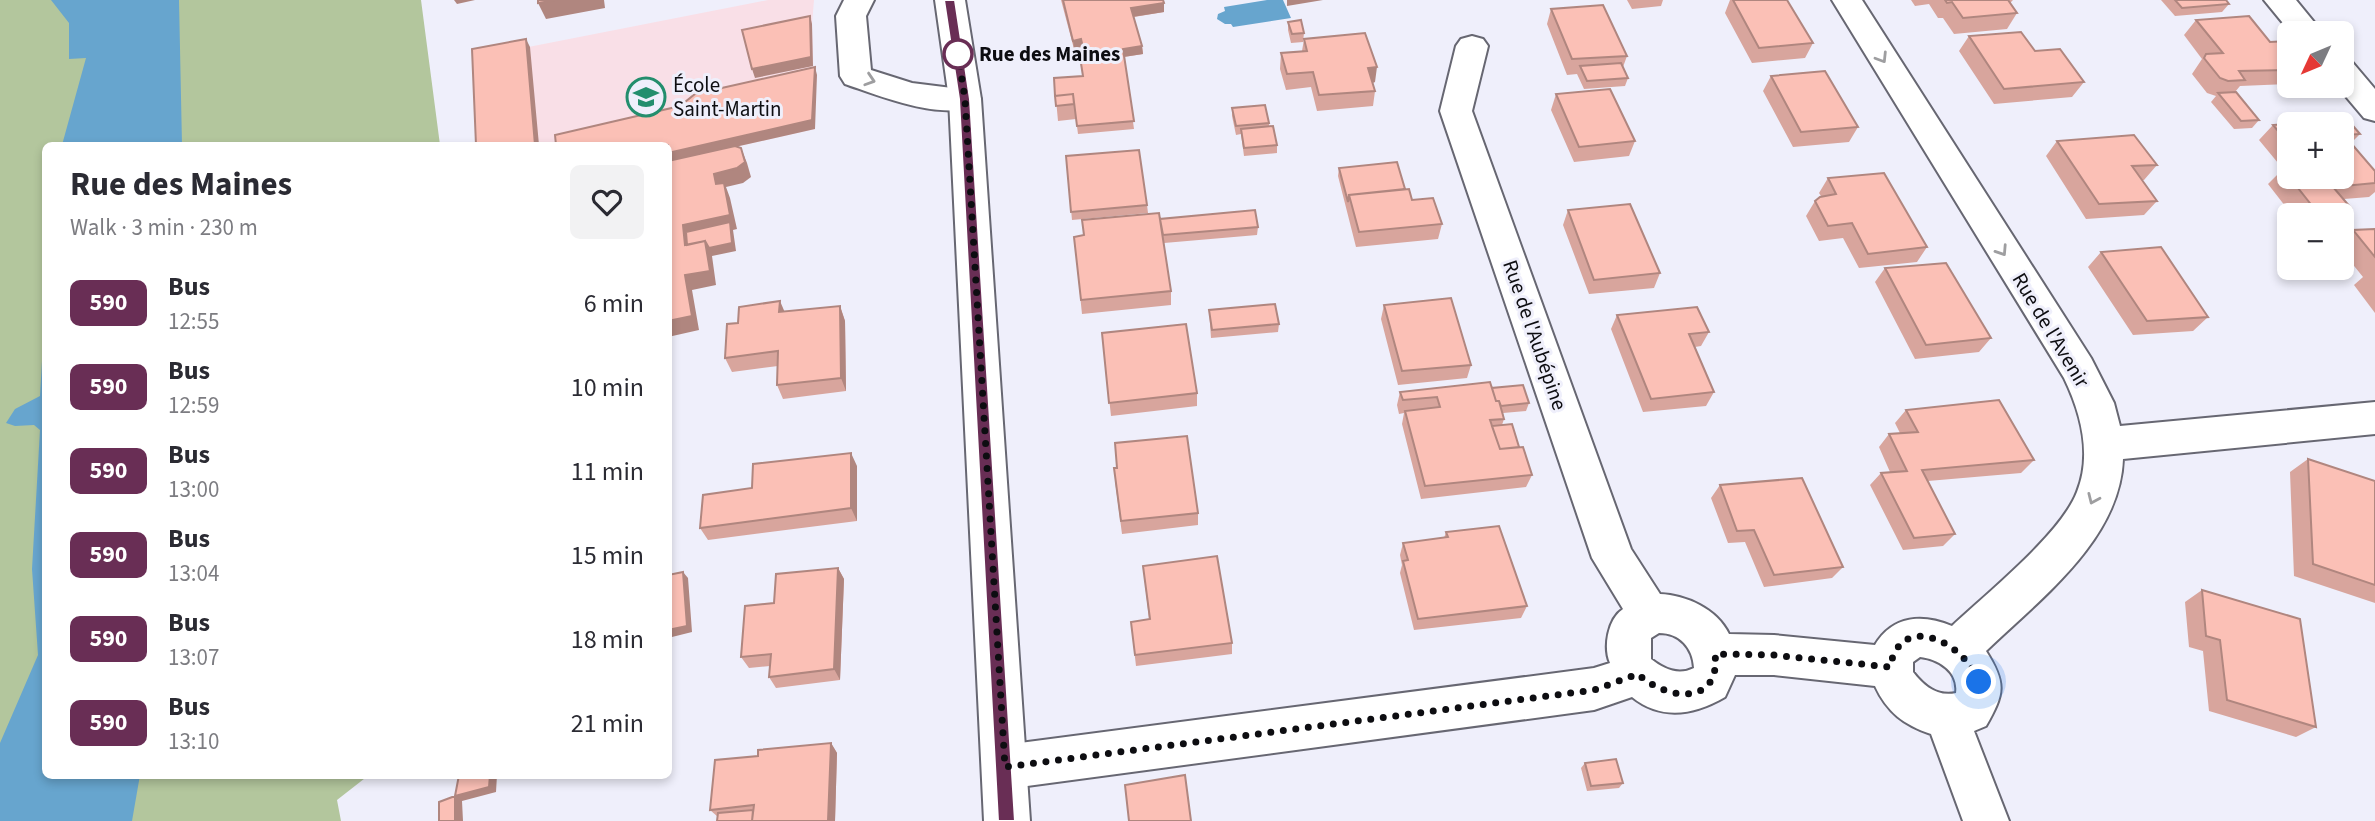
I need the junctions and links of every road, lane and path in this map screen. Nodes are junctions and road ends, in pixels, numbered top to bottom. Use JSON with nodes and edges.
{"nodes":[{"id":1,"x":859,"y":0,"type":"edge"},
{"id":2,"x":950,"y":0,"type":"edge"},
{"id":3,"x":1847,"y":0,"type":"edge"},
{"id":4,"x":2279,"y":0,"type":"edge"},
{"id":5,"x":2297,"y":21,"type":"edge"},
{"id":6,"x":1472,"y":46,"type":"dead end"},
{"id":7,"x":2354,"y":85,"type":"edge"},
{"id":8,"x":965,"y":99,"type":"junction"},
{"id":9,"x":2375,"y":110,"type":"edge"},
{"id":10,"x":2375,"y":418,"type":"edge"},
{"id":11,"x":2102,"y":444,"type":"junction"},
{"id":12,"x":1650,"y":615,"type":"junction"},
{"id":13,"x":1958,"y":650,"type":"junction"},
{"id":14,"x":1715,"y":654,"type":"junction"},
{"id":15,"x":1890,"y":667,"type":"junction"},
{"id":16,"x":1638,"y":674,"type":"junction"},
{"id":17,"x":1948,"y":718,"type":"junction"},
{"id":18,"x":1005,"y":767,"type":"junction"},
{"id":19,"x":1007,"y":821,"type":"edge"},
{"id":20,"x":1986,"y":821,"type":"edge"}],
"edges":[{"from":1,"to":8,"type":"street","one_way":true},
{"from":2,"to":8,"type":"street"},
{"from":3,"to":11,"type":"street","name":"Rue de l'Avenir","one_way":true},
{"from":4,"to":5,"type":"street"},
{"from":6,"to":12,"type":"street","name":"Rue de l'Aubépine"},
{"from":7,"to":9,"type":"street"},
{"from":8,"to":18,"type":"street"},
{"from":10,"to":11,"type":"street"},
{"from":11,"to":13,"type":"street","name":"Rue de l'Avenir","one_way":true},
{"from":12,"to":14,"type":"street"},
{"from":12,"to":16,"type":"street"},
{"from":13,"to":15,"type":"street"},
{"from":13,"to":17,"type":"street"},
{"from":14,"to":15,"type":"street"},
{"from":14,"to":16,"type":"street"},
{"from":15,"to":17,"type":"street"},
{"from":16,"to":18,"type":"street"},
{"from":17,"to":20,"type":"street"},
{"from":18,"to":19,"type":"street"}]}
